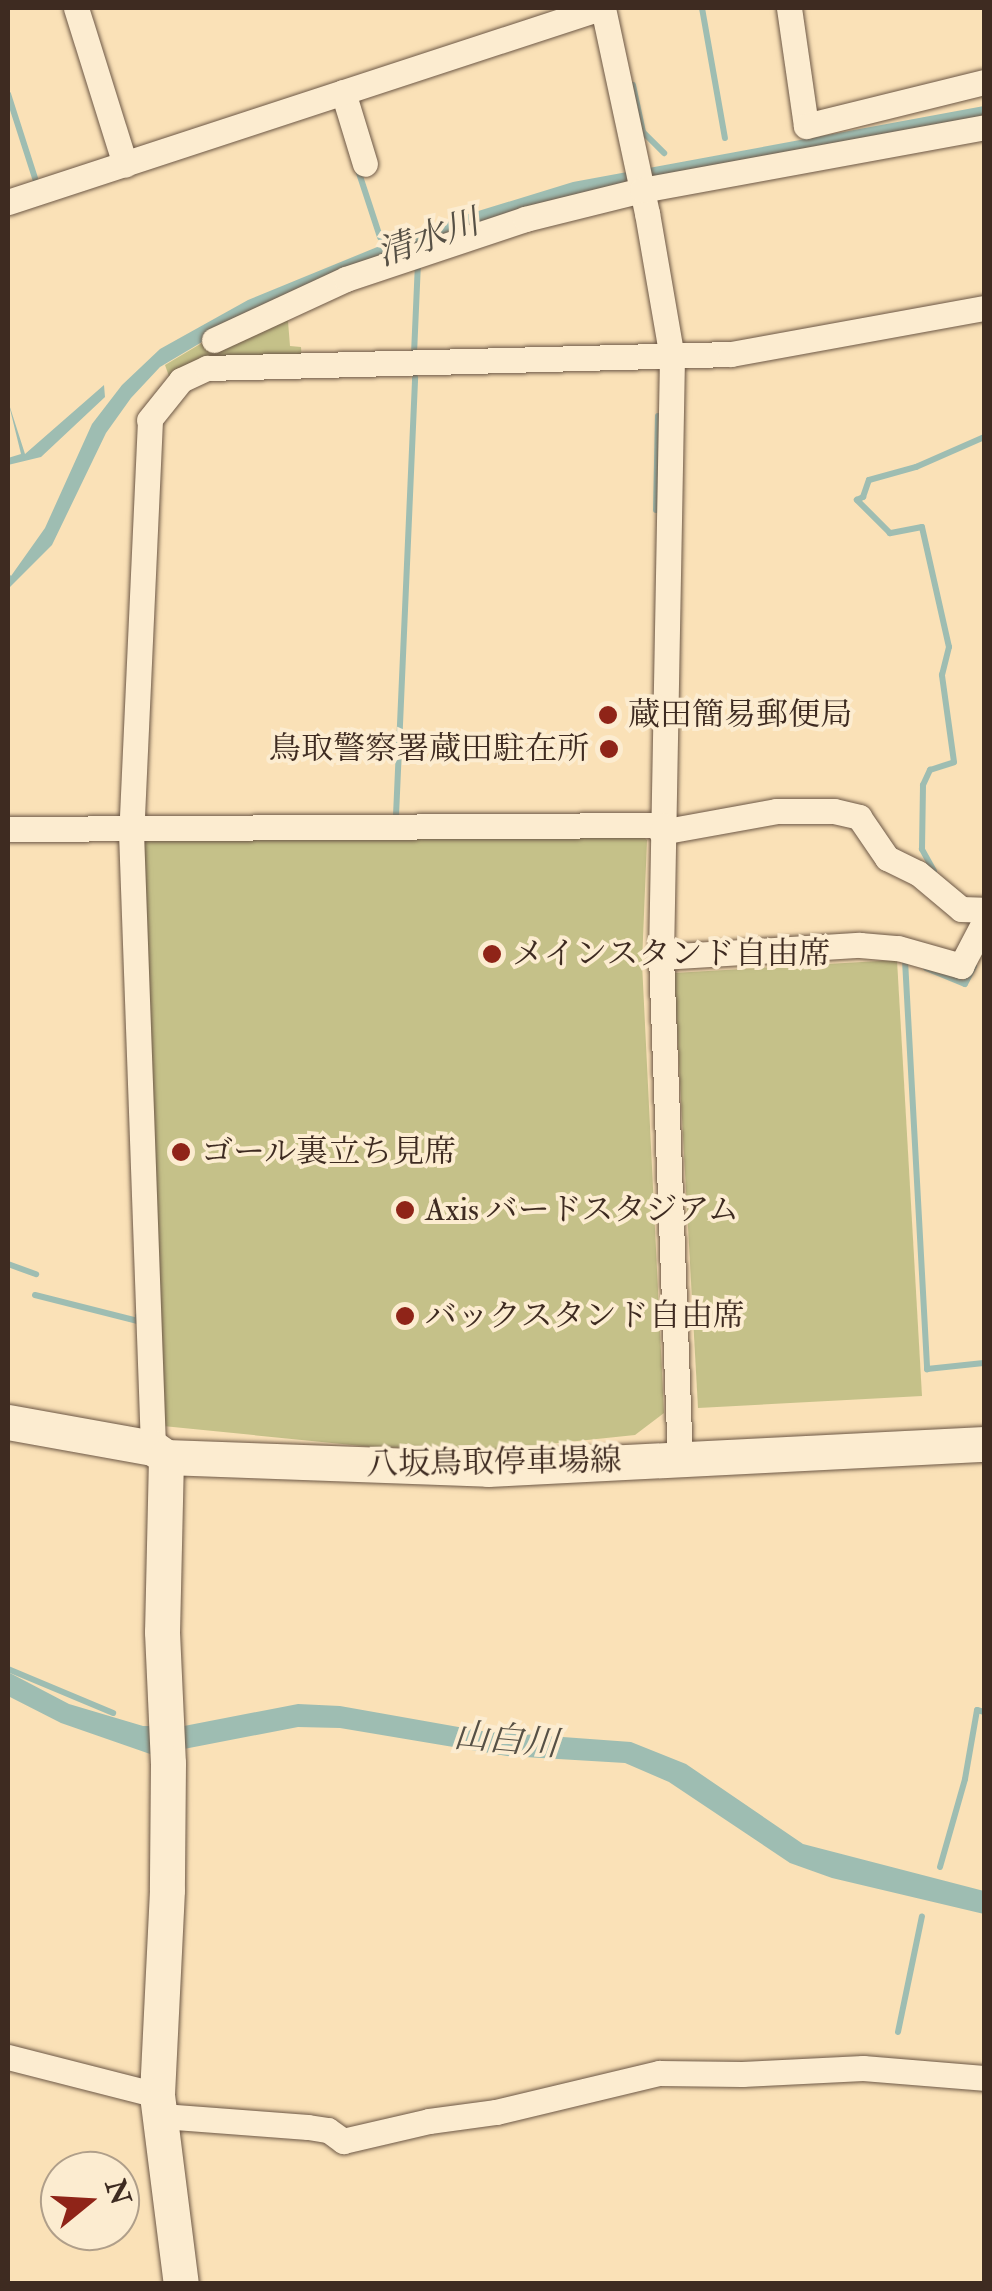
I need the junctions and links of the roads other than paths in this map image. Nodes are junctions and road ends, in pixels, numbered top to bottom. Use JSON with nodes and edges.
{"nodes":[{"id":1,"x":76,"y":8,"type":"edge"},
{"id":2,"x":601,"y":8,"type":"edge"},
{"id":3,"x":789,"y":8,"type":"edge"},
{"id":4,"x":984,"y":82,"type":"edge"},
{"id":5,"x":344,"y":92,"type":"junction"},
{"id":6,"x":984,"y":127,"type":"edge"},
{"id":7,"x":124,"y":164,"type":"junction"},
{"id":8,"x":365,"y":164,"type":"dead end"},
{"id":9,"x":642,"y":190,"type":"junction"},
{"id":10,"x":8,"y":202,"type":"edge"},
{"id":11,"x":984,"y":308,"type":"edge"},
{"id":12,"x":214,"y":340,"type":"dead end"},
{"id":13,"x":672,"y":357,"type":"junction"},
{"id":14,"x":662,"y":828,"type":"junction"},
{"id":15,"x":8,"y":830,"type":"edge"},
{"id":16,"x":132,"y":832,"type":"junction"},
{"id":17,"x":984,"y":910,"type":"edge"},
{"id":18,"x":984,"y":922,"type":"edge"},
{"id":19,"x":661,"y":957,"type":"junction"},
{"id":20,"x":8,"y":1422,"type":"edge"},
{"id":21,"x":984,"y":1444,"type":"edge"},
{"id":22,"x":160,"y":1452,"type":"junction"},
{"id":23,"x":680,"y":1460,"type":"junction"},
{"id":24,"x":8,"y":2057,"type":"edge"},
{"id":25,"x":984,"y":2078,"type":"edge"},
{"id":26,"x":159,"y":2105,"type":"junction"},
{"id":27,"x":181,"y":2284,"type":"edge"}],
"edges":[{"from":1,"to":7,"type":"street"},
{"from":2,"to":5,"type":"street"},
{"from":2,"to":9,"type":"street"},
{"from":3,"to":4,"type":"street"},
{"from":5,"to":7,"type":"street"},
{"from":5,"to":8,"type":"street"},
{"from":6,"to":9,"type":"street"},
{"from":7,"to":10,"type":"street"},
{"from":9,"to":12,"type":"street"},
{"from":9,"to":13,"type":"street"},
{"from":11,"to":13,"type":"street"},
{"from":13,"to":14,"type":"street"},
{"from":13,"to":16,"type":"street"},
{"from":14,"to":16,"type":"street"},
{"from":14,"to":17,"type":"street"},
{"from":14,"to":19,"type":"street"},
{"from":15,"to":16,"type":"street"},
{"from":16,"to":22,"type":"street"},
{"from":18,"to":19,"type":"street"},
{"from":19,"to":23,"type":"street"},
{"from":20,"to":22,"type":"main road","name":"八坂鳥取停車場線"},
{"from":21,"to":23,"type":"main road","name":"八坂鳥取停車場線"},
{"from":22,"to":23,"type":"main road","name":"八坂鳥取停車場線"},
{"from":22,"to":26,"type":"main road"},
{"from":24,"to":26,"type":"street"},
{"from":25,"to":26,"type":"street"},
{"from":26,"to":27,"type":"main road"}]}
